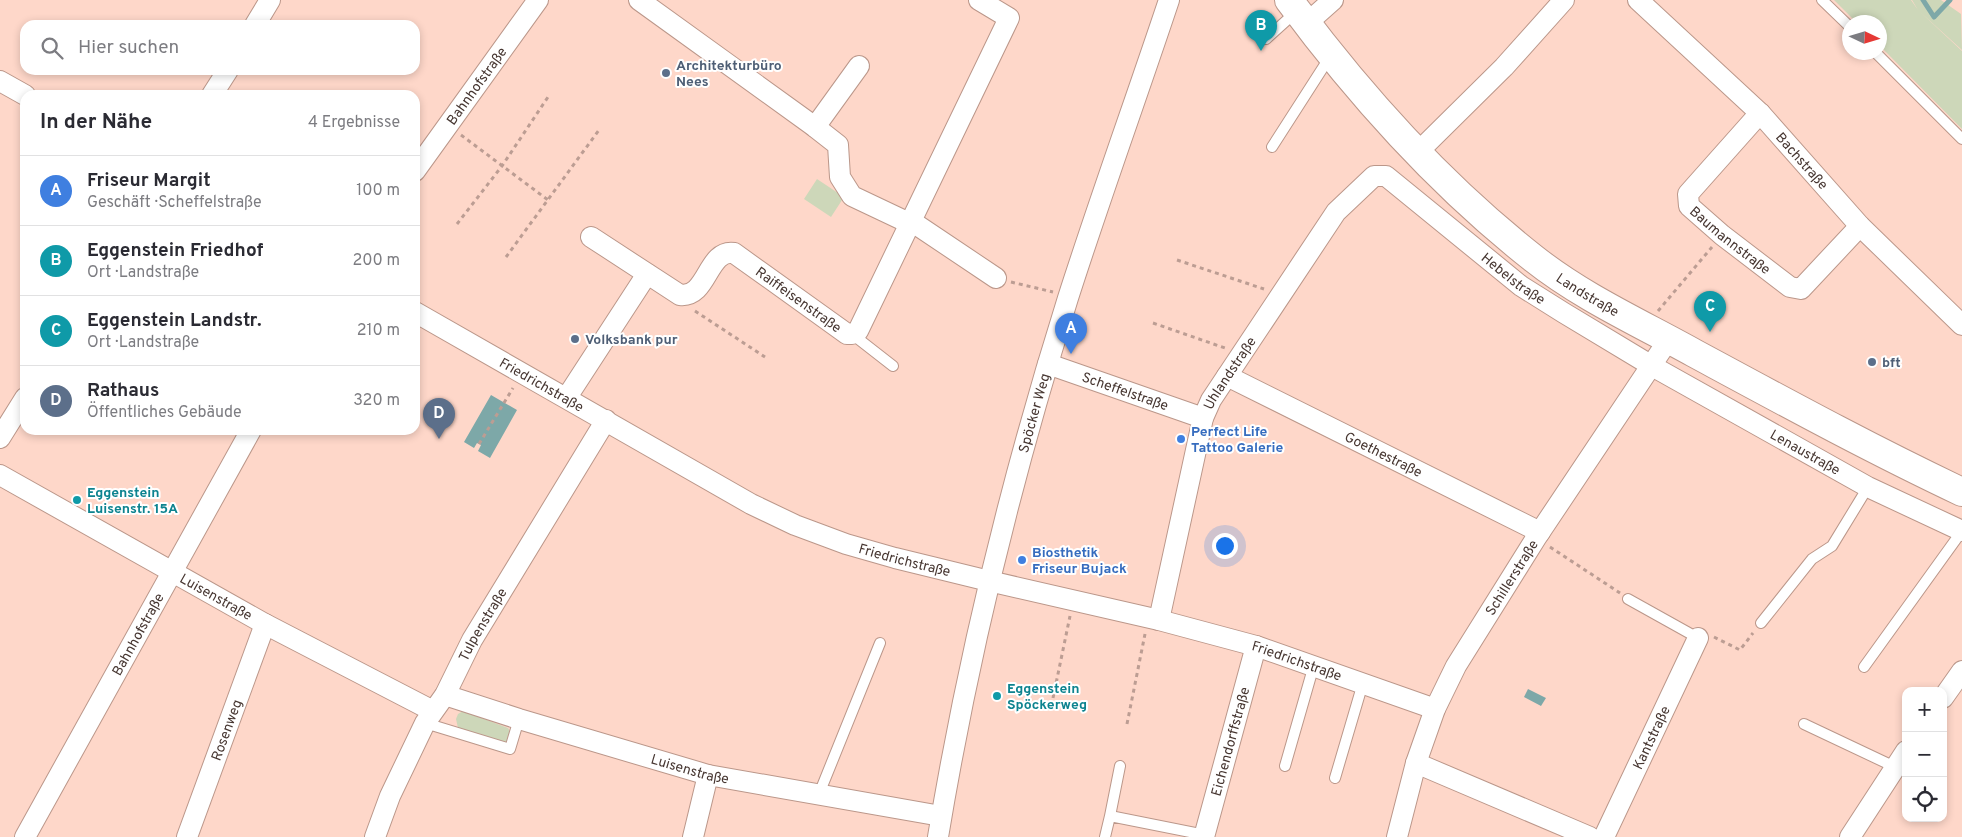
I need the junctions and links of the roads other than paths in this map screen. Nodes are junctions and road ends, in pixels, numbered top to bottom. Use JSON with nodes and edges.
{"nodes":[{"id":1,"x":270,"y":0,"type":"edge"},
{"id":2,"x":538,"y":0,"type":"edge"},
{"id":3,"x":639,"y":0,"type":"edge"},
{"id":4,"x":979,"y":0,"type":"edge"},
{"id":5,"x":1170,"y":0,"type":"edge"},
{"id":6,"x":1333,"y":0,"type":"edge"},
{"id":7,"x":1564,"y":0,"type":"edge"},
{"id":8,"x":1638,"y":0,"type":"edge"},
{"id":9,"x":1822,"y":0,"type":"edge"},
{"id":10,"x":1297,"y":11,"type":"edge"},
{"id":11,"x":1842,"y":19,"type":"edge"},
{"id":12,"x":258,"y":20,"type":"edge"},
{"id":13,"x":1266,"y":39,"type":"dead end"},
{"id":14,"x":1332,"y":58,"type":"junction"},
{"id":15,"x":1883,"y":60,"type":"edge"},
{"id":16,"x":859,"y":66,"type":"dead end"},
{"id":17,"x":225,"y":75,"type":"edge"},
{"id":18,"x":0,"y":81,"type":"edge"},
{"id":19,"x":215,"y":90,"type":"edge"},
{"id":20,"x":20,"y":93,"type":"edge"},
{"id":21,"x":1760,"y":113,"type":"junction"},
{"id":22,"x":815,"y":127,"type":"junction"},
{"id":23,"x":1962,"y":139,"type":"edge"},
{"id":24,"x":1272,"y":147,"type":"dead end"},
{"id":25,"x":1416,"y":154,"type":"junction"},
{"id":26,"x":420,"y":164,"type":"edge"},
{"id":27,"x":1386,"y":176,"type":"joint"},
{"id":28,"x":910,"y":222,"type":"junction"},
{"id":29,"x":1860,"y":226,"type":"junction"},
{"id":30,"x":591,"y":237,"type":"dead end"},
{"id":31,"x":647,"y":274,"type":"junction"},
{"id":32,"x":996,"y":278,"type":"road end"},
{"id":33,"x":420,"y":315,"type":"edge"},
{"id":34,"x":1962,"y":325,"type":"edge"},
{"id":35,"x":1657,"y":333,"type":"junction"},
{"id":36,"x":852,"y":334,"type":"junction"},
{"id":37,"x":1048,"y":364,"type":"junction"},
{"id":38,"x":893,"y":366,"type":"dead end"},
{"id":39,"x":1652,"y":366,"type":"junction"},
{"id":40,"x":1227,"y":376,"type":"junction"},
{"id":41,"x":567,"y":398,"type":"junction"},
{"id":42,"x":20,"y":406,"type":"edge"},
{"id":43,"x":1203,"y":418,"type":"junction"},
{"id":44,"x":606,"y":420,"type":"junction"},
{"id":45,"x":248,"y":435,"type":"edge"},
{"id":46,"x":0,"y":438,"type":"edge"},
{"id":47,"x":0,"y":476,"type":"edge"},
{"id":48,"x":1868,"y":487,"type":"junction"},
{"id":49,"x":1962,"y":492,"type":"edge"},
{"id":50,"x":1962,"y":531,"type":"edge"},
{"id":51,"x":1538,"y":535,"type":"junction"},
{"id":52,"x":172,"y":572,"type":"junction"},
{"id":53,"x":989,"y":581,"type":"junction"},
{"id":54,"x":1628,"y":599,"type":"road end"},
{"id":55,"x":1154,"y":619,"type":"junction"},
{"id":56,"x":1762,"y":623,"type":"road end"},
{"id":57,"x":265,"y":624,"type":"junction"},
{"id":58,"x":1698,"y":638,"type":"joint"},
{"id":59,"x":880,"y":643,"type":"dead end"},
{"id":60,"x":1256,"y":646,"type":"junction"},
{"id":61,"x":1314,"y":665,"type":"junction"},
{"id":62,"x":1864,"y":667,"type":"dead end"},
{"id":63,"x":1962,"y":671,"type":"edge"},
{"id":64,"x":1363,"y":683,"type":"junction"},
{"id":65,"x":1947,"y":692,"type":"edge"},
{"id":66,"x":445,"y":695,"type":"junction"},
{"id":67,"x":1435,"y":709,"type":"junction"},
{"id":68,"x":429,"y":717,"type":"junction"},
{"id":69,"x":519,"y":719,"type":"junction"},
{"id":70,"x":1804,"y":724,"type":"dead end"},
{"id":71,"x":1900,"y":759,"type":"edge"},
{"id":72,"x":1416,"y":763,"type":"junction"},
{"id":73,"x":1120,"y":766,"type":"dead end"},
{"id":74,"x":1285,"y":766,"type":"dead end"},
{"id":75,"x":708,"y":775,"type":"junction"},
{"id":76,"x":1336,"y":778,"type":"dead end"},
{"id":77,"x":819,"y":794,"type":"junction"},
{"id":78,"x":941,"y":816,"type":"junction"},
{"id":79,"x":1110,"y":816,"type":"junction"},
{"id":80,"x":1205,"y":836,"type":"edge"},
{"id":81,"x":1584,"y":836,"type":"edge"},
{"id":82,"x":25,"y":837,"type":"edge"},
{"id":83,"x":187,"y":837,"type":"edge"},
{"id":84,"x":375,"y":837,"type":"edge"},
{"id":85,"x":693,"y":837,"type":"edge"},
{"id":86,"x":938,"y":837,"type":"edge"},
{"id":87,"x":1106,"y":837,"type":"edge"},
{"id":88,"x":1397,"y":837,"type":"edge"},
{"id":89,"x":1604,"y":837,"type":"edge"},
{"id":90,"x":1850,"y":837,"type":"edge"}],
"edges":[{"from":1,"to":12,"type":"street"},
{"from":2,"to":26,"type":"street","name":"Bahnhofstraße"},
{"from":3,"to":22,"type":"street"},
{"from":4,"to":28,"type":"street","name":"Raiffeisenstraße"},
{"from":5,"to":37,"type":"street","name":"Spöcker Weg"},
{"from":6,"to":10,"type":"street"},
{"from":7,"to":25,"type":"street"},
{"from":8,"to":21,"type":"street","name":"Bachstraße"},
{"from":9,"to":11,"type":"lane"},
{"from":10,"to":13,"type":"lane"},
{"from":10,"to":14,"type":"street","name":"Landstraße"},
{"from":14,"to":24,"type":"lane"},
{"from":14,"to":25,"type":"street","name":"Landstraße"},
{"from":15,"to":23,"type":"lane"},
{"from":16,"to":22,"type":"street"},
{"from":17,"to":19,"type":"street"},
{"from":18,"to":20,"type":"street"},
{"from":21,"to":29,"type":"street","name":"Bachstraße"},
{"from":21,"to":29,"type":"street","name":"Baumannstraße"},
{"from":22,"to":28,"type":"street"},
{"from":25,"to":35,"type":"street","name":"Landstraße"},
{"from":27,"to":39,"type":"street","name":"Hebelstraße"},
{"from":27,"to":40,"type":"street","name":"Uhlandstraße"},
{"from":28,"to":32,"type":"street"},
{"from":28,"to":36,"type":"street","name":"Raiffeisenstraße"},
{"from":29,"to":34,"type":"street","name":"Bachstraße"},
{"from":30,"to":31,"type":"street"},
{"from":31,"to":36,"type":"street","name":"Raiffeisenstraße"},
{"from":31,"to":41,"type":"street"},
{"from":33,"to":41,"type":"street","name":"Friedrichstraße"},
{"from":35,"to":39,"type":"street","name":"Schillerstraße"},
{"from":35,"to":49,"type":"street","name":"Landstraße"},
{"from":36,"to":38,"type":"lane"},
{"from":37,"to":43,"type":"street","name":"Scheffelstraße"},
{"from":37,"to":53,"type":"street","name":"Spöcker Weg"},
{"from":39,"to":48,"type":"street","name":"Lenaustraße"},
{"from":39,"to":51,"type":"street","name":"Schillerstraße"},
{"from":40,"to":43,"type":"street","name":"Uhlandstraße"},
{"from":40,"to":51,"type":"street","name":"Goethestraße"},
{"from":41,"to":44,"type":"street","name":"Friedrichstraße"},
{"from":42,"to":46,"type":"street"},
{"from":43,"to":55,"type":"street","name":"Uhlandstraße"},
{"from":44,"to":53,"type":"street","name":"Friedrichstraße"},
{"from":44,"to":66,"type":"street","name":"Tulpenstraße"},
{"from":45,"to":52,"type":"street","name":"Bahnhofstraße"},
{"from":47,"to":52,"type":"street","name":"Luisenstraße"},
{"from":48,"to":50,"type":"street","name":"Lenaustraße"},
{"from":48,"to":56,"type":"lane"},
{"from":50,"to":62,"type":"lane"},
{"from":51,"to":67,"type":"street","name":"Schillerstraße"},
{"from":52,"to":57,"type":"street","name":"Luisenstraße"},
{"from":52,"to":82,"type":"street","name":"Bahnhofstraße"},
{"from":53,"to":55,"type":"street","name":"Friedrichstraße"},
{"from":53,"to":78,"type":"street","name":"Spöcker Weg"},
{"from":54,"to":58,"type":"lane"},
{"from":55,"to":60,"type":"street","name":"Friedrichstraße"},
{"from":57,"to":68,"type":"street","name":"Luisenstraße"},
{"from":57,"to":83,"type":"street","name":"Rosenweg"},
{"from":58,"to":89,"type":"street","name":"Kantstraße"},
{"from":59,"to":77,"type":"lane"},
{"from":60,"to":61,"type":"street","name":"Friedrichstraße"},
{"from":60,"to":80,"type":"street","name":"Eichendorffstraße"},
{"from":61,"to":64,"type":"street","name":"Friedrichstraße"},
{"from":61,"to":74,"type":"lane"},
{"from":63,"to":65,"type":"street"},
{"from":64,"to":67,"type":"street","name":"Friedrichstraße"},
{"from":64,"to":76,"type":"lane"},
{"from":66,"to":68,"type":"street","name":"Tulpenstraße"},
{"from":66,"to":69,"type":"street","name":"Luisenstraße"},
{"from":67,"to":72,"type":"street","name":"Schillerstraße"},
{"from":68,"to":69,"type":"lane"},
{"from":68,"to":84,"type":"street","name":"Tulpenstraße"},
{"from":69,"to":75,"type":"street","name":"Luisenstraße"},
{"from":70,"to":71,"type":"lane"},
{"from":71,"to":90,"type":"street"},
{"from":72,"to":81,"type":"street"},
{"from":72,"to":88,"type":"street","name":"Schillerstraße"},
{"from":73,"to":79,"type":"lane"},
{"from":75,"to":77,"type":"street","name":"Luisenstraße"},
{"from":75,"to":85,"type":"street"},
{"from":77,"to":78,"type":"street","name":"Luisenstraße"},
{"from":78,"to":86,"type":"street","name":"Spöcker Weg"},
{"from":79,"to":80,"type":"lane"},
{"from":79,"to":87,"type":"lane"}]}
